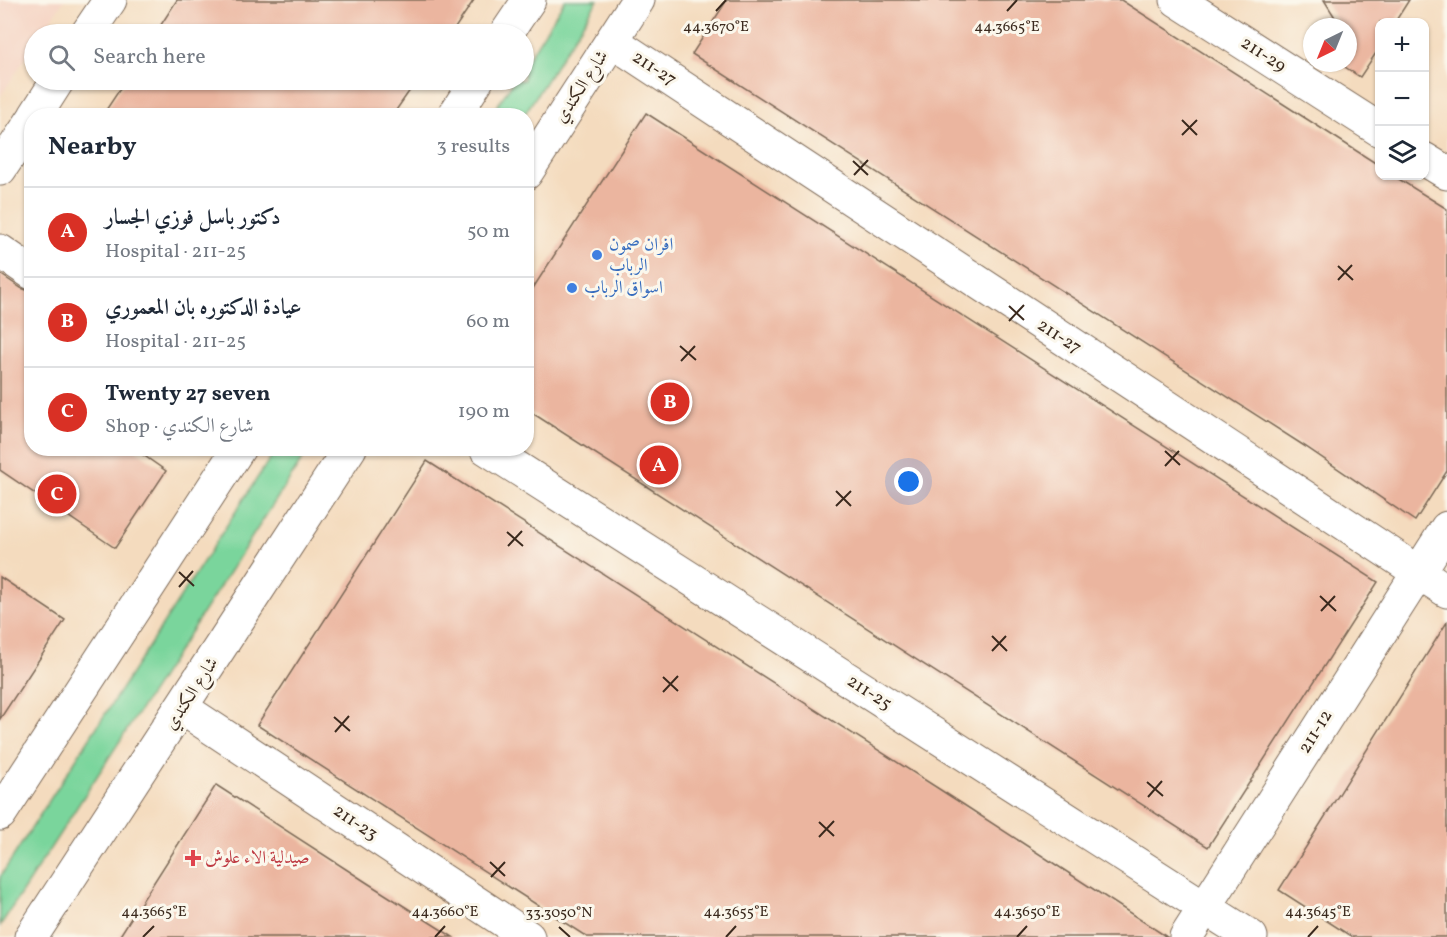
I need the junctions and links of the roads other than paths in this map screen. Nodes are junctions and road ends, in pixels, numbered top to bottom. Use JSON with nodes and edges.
{"nodes":[{"id":1,"x":110,"y":0,"type":"edge"},
{"id":2,"x":529,"y":0,"type":"edge"},
{"id":3,"x":638,"y":0,"type":"edge"},
{"id":4,"x":1177,"y":0,"type":"edge"},
{"id":5,"x":94,"y":24,"type":"edge"},
{"id":6,"x":513,"y":24,"type":"edge"},
{"id":7,"x":612,"y":41,"type":"junction"},
{"id":8,"x":52,"y":90,"type":"edge"},
{"id":9,"x":471,"y":90,"type":"edge"},
{"id":10,"x":40,"y":108,"type":"edge"},
{"id":11,"x":459,"y":108,"type":"edge"},
{"id":12,"x":1375,"y":127,"type":"edge"},
{"id":13,"x":24,"y":133,"type":"edge"},
{"id":14,"x":534,"y":161,"type":"edge"},
{"id":15,"x":1429,"y":162,"type":"edge"},
{"id":16,"x":0,"y":169,"type":"edge"},
{"id":17,"x":1447,"y":173,"type":"edge"},
{"id":18,"x":0,"y":251,"type":"edge"},
{"id":19,"x":24,"y":268,"type":"edge"},
{"id":20,"x":234,"y":456,"type":"edge"},
{"id":21,"x":345,"y":456,"type":"edge"},
{"id":22,"x":499,"y":456,"type":"edge"},
{"id":23,"x":1447,"y":528,"type":"edge"},
{"id":24,"x":1416,"y":573,"type":"junction"},
{"id":25,"x":1447,"y":591,"type":"edge"},
{"id":26,"x":182,"y":708,"type":"junction"},
{"id":27,"x":0,"y":814,"type":"edge"},
{"id":28,"x":1205,"y":907,"type":"junction"},
{"id":29,"x":31,"y":937,"type":"edge"},
{"id":30,"x":528,"y":937,"type":"edge"},
{"id":31,"x":1186,"y":937,"type":"edge"},
{"id":32,"x":1251,"y":937,"type":"edge"}],
"edges":[{"from":1,"to":5,"type":"street"},
{"from":2,"to":6,"type":"street"},
{"from":3,"to":7,"type":"street","name":"شارع الكندي"},
{"from":4,"to":12,"type":"street","name":"211-29"},
{"from":7,"to":14,"type":"street","name":"شارع الكندي"},
{"from":7,"to":24,"type":"street","name":"211-27"},
{"from":8,"to":10,"type":"street"},
{"from":9,"to":11,"type":"street"},
{"from":13,"to":16,"type":"street"},
{"from":15,"to":17,"type":"street"},
{"from":18,"to":19,"type":"street"},
{"from":20,"to":27,"type":"street"},
{"from":21,"to":26,"type":"street","name":"شارع الكندي"},
{"from":22,"to":28,"type":"street","name":"211-25"},
{"from":23,"to":24,"type":"street","name":"211-12"},
{"from":24,"to":25,"type":"street","name":"211-27"},
{"from":24,"to":28,"type":"street","name":"211-12"},
{"from":26,"to":29,"type":"street","name":"شارع الكندي"},
{"from":26,"to":30,"type":"street","name":"211-23"},
{"from":28,"to":31,"type":"street","name":"211-12"},
{"from":28,"to":32,"type":"street","name":"211-25"}]}
